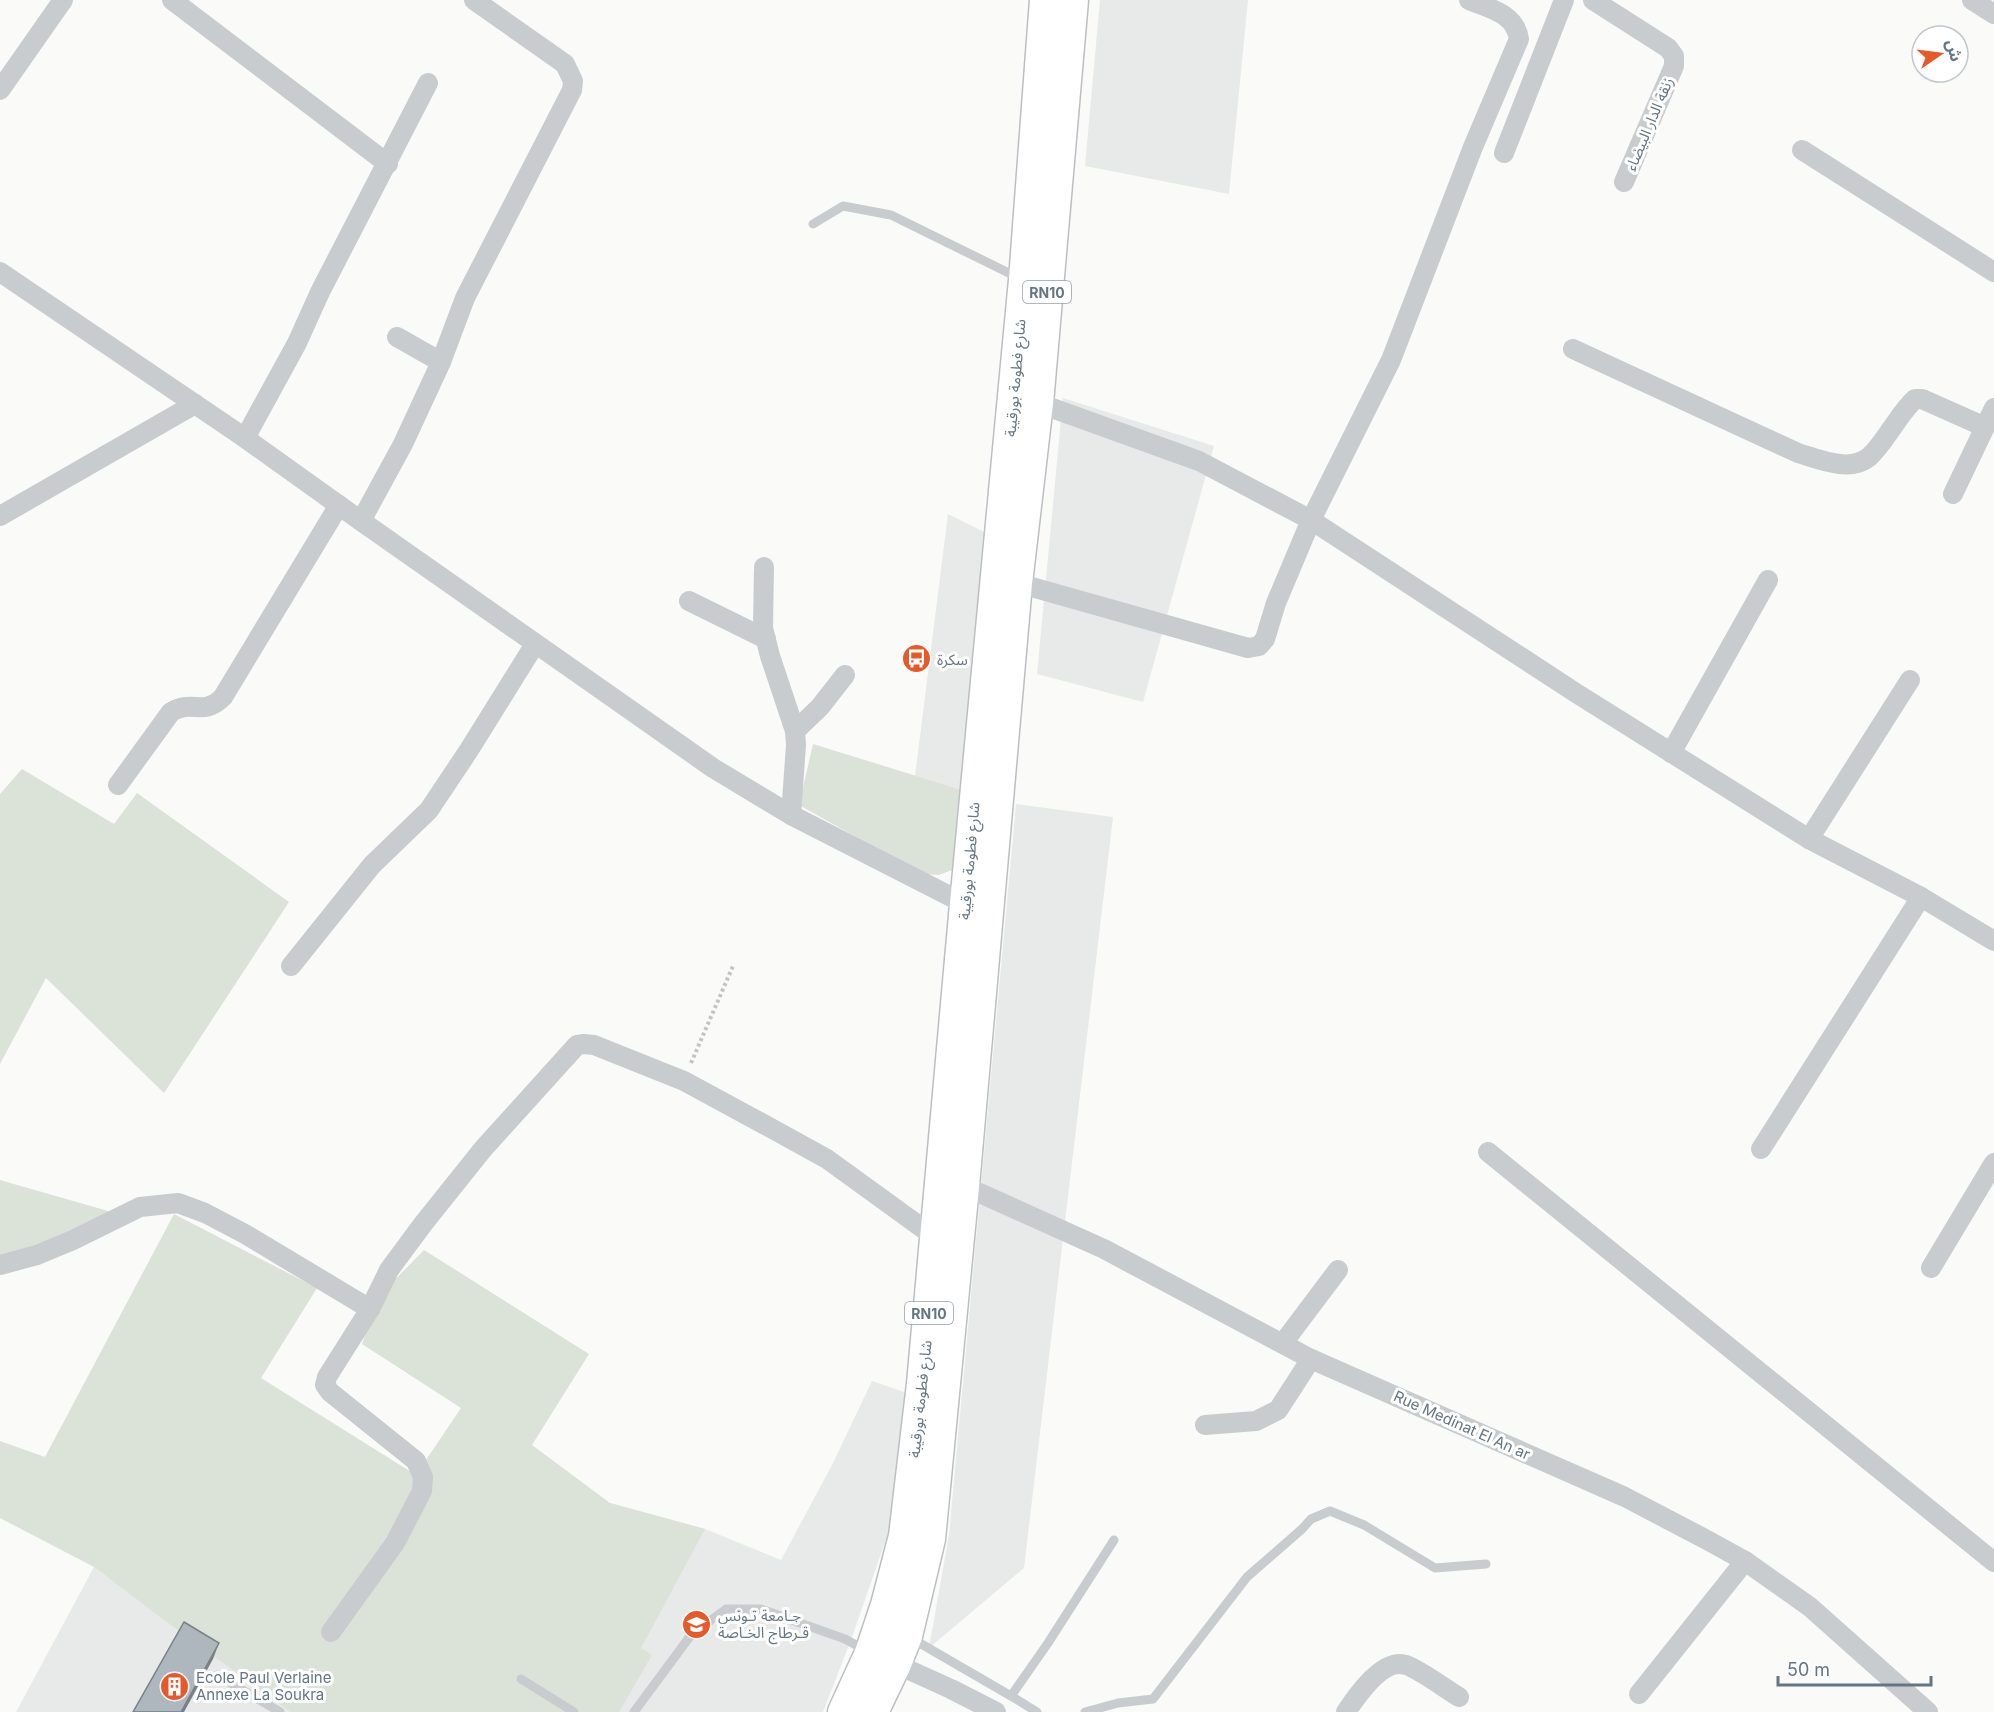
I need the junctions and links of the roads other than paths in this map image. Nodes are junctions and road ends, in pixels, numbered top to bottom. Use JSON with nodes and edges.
{"nodes":[{"id":1,"x":63,"y":0,"type":"edge"},
{"id":2,"x":172,"y":0,"type":"edge"},
{"id":3,"x":474,"y":0,"type":"edge"},
{"id":4,"x":1045,"y":0,"type":"edge"},
{"id":5,"x":1073,"y":0,"type":"edge"},
{"id":6,"x":1469,"y":0,"type":"edge"},
{"id":7,"x":1564,"y":0,"type":"edge"},
{"id":8,"x":1593,"y":0,"type":"edge"},
{"id":9,"x":1972,"y":0,"type":"edge"},
{"id":10,"x":1994,"y":14,"type":"edge"},
{"id":11,"x":428,"y":83,"type":"dead end"},
{"id":12,"x":0,"y":90,"type":"edge"},
{"id":13,"x":1802,"y":150,"type":"dead end"},
{"id":14,"x":1504,"y":153,"type":"dead end"},
{"id":15,"x":388,"y":164,"type":"junction"},
{"id":16,"x":1624,"y":182,"type":"dead end"},
{"id":17,"x":813,"y":224,"type":"dead end"},
{"id":18,"x":0,"y":272,"type":"edge"},
{"id":19,"x":1994,"y":272,"type":"edge"},
{"id":20,"x":1024,"y":280,"type":"junction"},
{"id":21,"x":397,"y":336,"type":"dead end"},
{"id":22,"x":1573,"y":349,"type":"dead end"},
{"id":23,"x":441,"y":362,"type":"junction"},
{"id":24,"x":1038,"y":403,"type":"junction"},
{"id":25,"x":195,"y":404,"type":"junction"},
{"id":26,"x":1994,"y":408,"type":"edge"},
{"id":27,"x":1985,"y":427,"type":"junction"},
{"id":28,"x":245,"y":438,"type":"junction"},
{"id":29,"x":1953,"y":494,"type":"dead end"},
{"id":30,"x":339,"y":505,"type":"junction"},
{"id":31,"x":0,"y":516,"type":"edge"},
{"id":32,"x":1311,"y":520,"type":"junction"},
{"id":33,"x":361,"y":522,"type":"junction"},
{"id":34,"x":764,"y":567,"type":"dead end"},
{"id":35,"x":1768,"y":580,"type":"dead end"},
{"id":36,"x":1017,"y":583,"type":"junction"},
{"id":37,"x":689,"y":601,"type":"dead end"},
{"id":38,"x":766,"y":639,"type":"junction"},
{"id":39,"x":535,"y":644,"type":"junction"},
{"id":40,"x":845,"y":675,"type":"dead end"},
{"id":41,"x":1910,"y":680,"type":"dead end"},
{"id":42,"x":795,"y":731,"type":"junction"},
{"id":43,"x":1671,"y":753,"type":"junction"},
{"id":44,"x":118,"y":785,"type":"dead end"},
{"id":45,"x":791,"y":815,"type":"junction"},
{"id":46,"x":1809,"y":839,"type":"junction"},
{"id":47,"x":1921,"y":897,"type":"junction"},
{"id":48,"x":976,"y":910,"type":"junction"},
{"id":49,"x":1994,"y":941,"type":"edge"},
{"id":50,"x":291,"y":966,"type":"dead end"},
{"id":51,"x":1761,"y":1149,"type":"dead end"},
{"id":52,"x":1488,"y":1152,"type":"dead end"},
{"id":53,"x":1994,"y":1163,"type":"edge"},
{"id":54,"x":964,"y":1186,"type":"junction"},
{"id":55,"x":936,"y":1238,"type":"junction"},
{"id":56,"x":0,"y":1264,"type":"edge"},
{"id":57,"x":1931,"y":1268,"type":"dead end"},
{"id":58,"x":1338,"y":1270,"type":"dead end"},
{"id":59,"x":370,"y":1309,"type":"junction"},
{"id":60,"x":1282,"y":1343,"type":"junction"},
{"id":61,"x":1311,"y":1359,"type":"junction"},
{"id":62,"x":1205,"y":1425,"type":"dead end"},
{"id":63,"x":1114,"y":1540,"type":"dead end"},
{"id":64,"x":1745,"y":1561,"type":"junction"},
{"id":65,"x":1994,"y":1562,"type":"edge"},
{"id":66,"x":1486,"y":1564,"type":"dead end"},
{"id":67,"x":332,"y":1632,"type":"dead end"},
{"id":68,"x":907,"y":1636,"type":"junction"},
{"id":69,"x":883,"y":1658,"type":"junction"},
{"id":70,"x":217,"y":1675,"type":"dead end"},
{"id":71,"x":521,"y":1679,"type":"dead end"},
{"id":72,"x":1639,"y":1694,"type":"dead end"},
{"id":73,"x":1011,"y":1696,"type":"junction"},
{"id":74,"x":1459,"y":1697,"type":"dead end"},
{"id":75,"x":280,"y":1712,"type":"edge"},
{"id":76,"x":574,"y":1712,"type":"edge"},
{"id":77,"x":634,"y":1712,"type":"edge"},
{"id":78,"x":843,"y":1712,"type":"edge"},
{"id":79,"x":873,"y":1712,"type":"edge"},
{"id":80,"x":996,"y":1712,"type":"edge"},
{"id":81,"x":1037,"y":1712,"type":"edge"},
{"id":82,"x":1084,"y":1712,"type":"edge"},
{"id":83,"x":1346,"y":1712,"type":"edge"},
{"id":84,"x":1928,"y":1712,"type":"edge"}],
"edges":[{"from":1,"to":12,"type":"street"},
{"from":2,"to":15,"type":"street"},
{"from":3,"to":23,"type":"street"},
{"from":4,"to":20,"type":"main road","name":"شارع فطومة بورقيبة","number":"RN10"},
{"from":5,"to":24,"type":"main road","name":"شارع فطومة بورقيبة","number":"RN10"},
{"from":6,"to":32,"type":"street"},
{"from":7,"to":14,"type":"street"},
{"from":8,"to":16,"type":"street","name":"زنقة الدار البيضاء"},
{"from":9,"to":10,"type":"street"},
{"from":11,"to":15,"type":"street"},
{"from":13,"to":19,"type":"street"},
{"from":15,"to":28,"type":"street"},
{"from":17,"to":20,"type":"lane"},
{"from":18,"to":25,"type":"street"},
{"from":20,"to":48,"type":"main road","name":"شارع فطومة بورقيبة","number":"RN10"},
{"from":21,"to":23,"type":"street"},
{"from":22,"to":27,"type":"street"},
{"from":23,"to":33,"type":"street"},
{"from":24,"to":32,"type":"street"},
{"from":24,"to":36,"type":"main road","name":"شارع فطومة بورقيبة","number":"RN10"},
{"from":25,"to":28,"type":"street"},
{"from":25,"to":31,"type":"street"},
{"from":26,"to":27,"type":"street"},
{"from":27,"to":29,"type":"street"},
{"from":28,"to":30,"type":"street"},
{"from":30,"to":33,"type":"street"},
{"from":30,"to":44,"type":"street"},
{"from":32,"to":36,"type":"street"},
{"from":32,"to":43,"type":"street"},
{"from":33,"to":39,"type":"street"},
{"from":34,"to":38,"type":"street"},
{"from":35,"to":43,"type":"street"},
{"from":36,"to":48,"type":"main road","name":"شارع فطومة بورقيبة","number":"RN10"},
{"from":37,"to":38,"type":"street"},
{"from":38,"to":42,"type":"street"},
{"from":39,"to":45,"type":"street"},
{"from":39,"to":50,"type":"street"},
{"from":40,"to":42,"type":"street"},
{"from":41,"to":46,"type":"street"},
{"from":42,"to":45,"type":"street"},
{"from":43,"to":46,"type":"street"},
{"from":45,"to":48,"type":"street"},
{"from":46,"to":47,"type":"street"},
{"from":47,"to":49,"type":"street"},
{"from":47,"to":51,"type":"street"},
{"from":48,"to":54,"type":"main road","name":"شارع فطومة بورقيبة","number":"RN10"},
{"from":48,"to":55,"type":"main road","name":"شارع فطومة بورقيبة","number":"RN10"},
{"from":52,"to":65,"type":"street"},
{"from":53,"to":57,"type":"street"},
{"from":54,"to":60,"type":"street","name":"Rue Medinat El An ar"},
{"from":54,"to":68,"type":"main road","name":"شارع فطومة بورقيبة","number":"RN10"},
{"from":55,"to":59,"type":"street"},
{"from":55,"to":69,"type":"main road","name":"شارع فطومة بورقيبة","number":"RN10"},
{"from":56,"to":59,"type":"street"},
{"from":58,"to":60,"type":"street"},
{"from":59,"to":67,"type":"street"},
{"from":60,"to":61,"type":"street","name":"Rue Medinat El An ar"},
{"from":61,"to":62,"type":"street"},
{"from":61,"to":64,"type":"street","name":"Rue Medinat El An ar"},
{"from":63,"to":73,"type":"lane"},
{"from":64,"to":72,"type":"street"},
{"from":64,"to":84,"type":"street","name":"Rue Medinat El An ar"},
{"from":66,"to":82,"type":"lane"},
{"from":68,"to":69,"type":"main road","name":"شارع فطومة بورقيبة","number":"RN10"},
{"from":68,"to":73,"type":"lane"},
{"from":69,"to":77,"type":"lane"},
{"from":69,"to":78,"type":"main road","name":"شارع فطومة بورقيبة","number":"RN10"},
{"from":69,"to":79,"type":"main road","name":"شارع فطومة بورقيبة","number":"RN10"},
{"from":69,"to":80,"type":"street"},
{"from":70,"to":75,"type":"lane"},
{"from":71,"to":76,"type":"lane"},
{"from":73,"to":81,"type":"lane"},
{"from":74,"to":83,"type":"street"}]}
